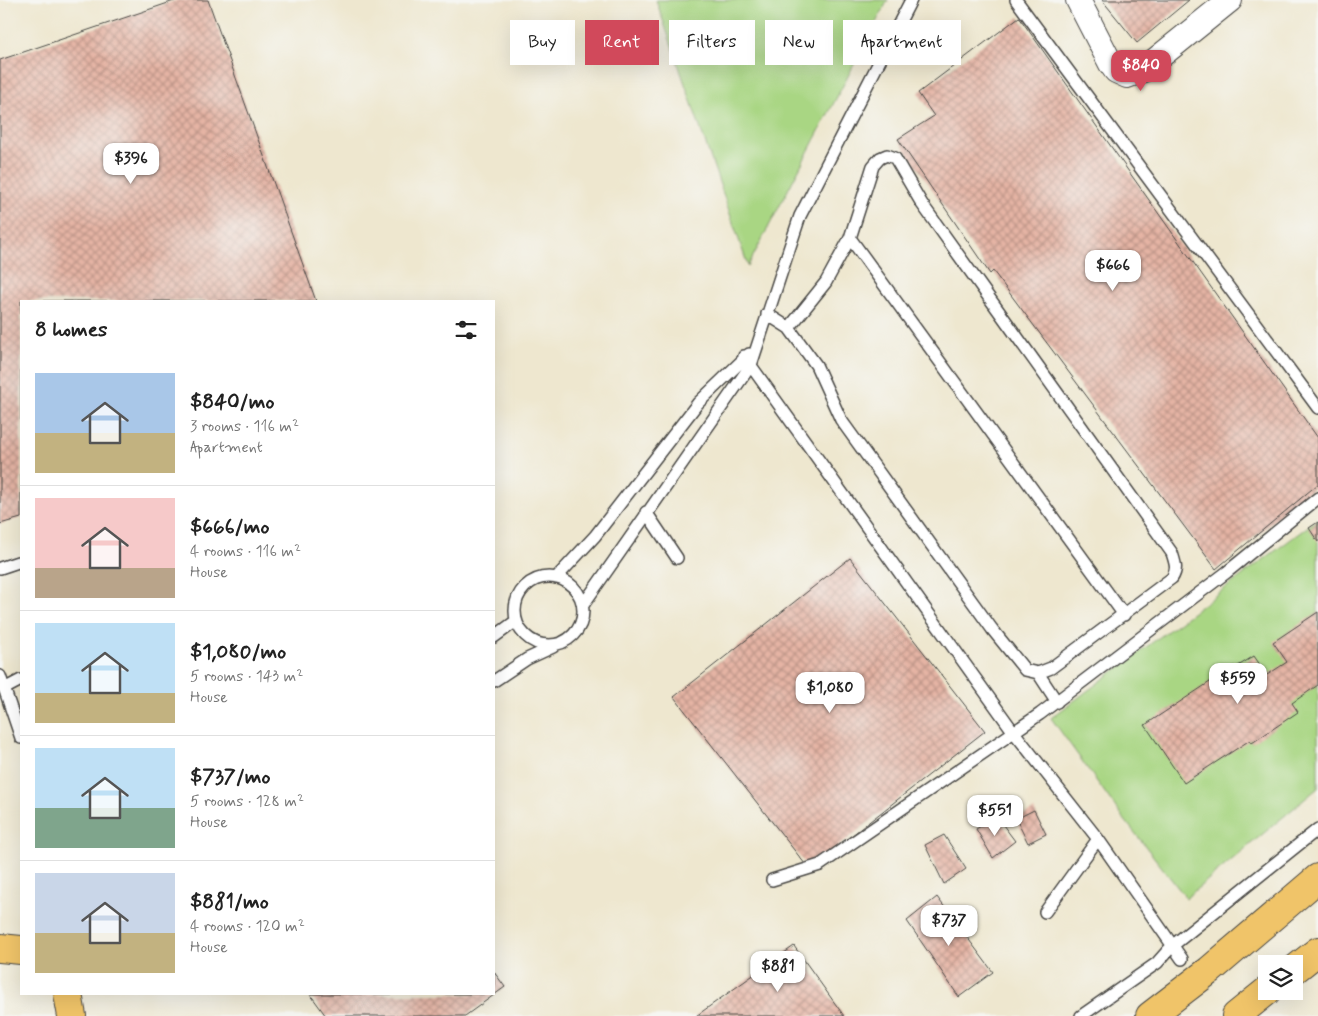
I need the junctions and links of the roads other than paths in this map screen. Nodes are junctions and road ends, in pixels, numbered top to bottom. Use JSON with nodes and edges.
{"nodes":[{"id":1,"x":912,"y":0,"type":"edge"},
{"id":2,"x":1016,"y":0,"type":"edge"},
{"id":3,"x":1078,"y":0,"type":"edge"},
{"id":4,"x":1230,"y":0,"type":"edge"},
{"id":5,"x":850,"y":238,"type":"junction"},
{"id":6,"x":767,"y":314,"type":"junction"},
{"id":7,"x":789,"y":328,"type":"junction"},
{"id":8,"x":748,"y":361,"type":"junction"},
{"id":9,"x":1318,"y":408,"type":"edge"},
{"id":10,"x":1318,"y":498,"type":"edge"},
{"id":11,"x":646,"y":512,"type":"junction"},
{"id":12,"x":677,"y":558,"type":"dead end"},
{"id":13,"x":18,"y":562,"type":"dead end"},
{"id":14,"x":0,"y":568,"type":"edge"},
{"id":15,"x":556,"y":578,"type":"junction"},
{"id":16,"x":583,"y":606,"type":"junction"},
{"id":17,"x":1124,"y":615,"type":"junction"},
{"id":18,"x":516,"y":621,"type":"junction"},
{"id":19,"x":495,"y":636,"type":"edge"},
{"id":20,"x":555,"y":645,"type":"junction"},
{"id":21,"x":1038,"y":673,"type":"junction"},
{"id":22,"x":0,"y":676,"type":"edge"},
{"id":23,"x":20,"y":680,"type":"edge"},
{"id":24,"x":495,"y":680,"type":"edge"},
{"id":25,"x":4,"y":688,"type":"junction"},
{"id":26,"x":1057,"y":702,"type":"junction"},
{"id":27,"x":1012,"y":731,"type":"junction"},
{"id":28,"x":20,"y":735,"type":"edge"},
{"id":29,"x":1318,"y":829,"type":"edge"},
{"id":30,"x":1098,"y":839,"type":"junction"},
{"id":31,"x":1318,"y":878,"type":"edge"},
{"id":32,"x":772,"y":880,"type":"dead end"},
{"id":33,"x":1045,"y":912,"type":"dead end"},
{"id":34,"x":1172,"y":946,"type":"junction"},
{"id":35,"x":1318,"y":951,"type":"edge"},
{"id":36,"x":1182,"y":959,"type":"dead end"},
{"id":37,"x":1303,"y":963,"type":"edge"},
{"id":38,"x":1258,"y":998,"type":"edge"},
{"id":39,"x":1081,"y":1016,"type":"edge"},
{"id":40,"x":1150,"y":1016,"type":"edge"},
{"id":41,"x":1236,"y":1016,"type":"edge"}],
"edges":[{"from":1,"to":6,"type":"lane"},
{"from":2,"to":9,"type":"lane"},
{"from":3,"to":4,"type":"street"},
{"from":5,"to":7,"type":"lane"},
{"from":5,"to":17,"type":"lane"},
{"from":5,"to":17,"type":"lane"},
{"from":6,"to":7,"type":"lane"},
{"from":6,"to":8,"type":"lane"},
{"from":7,"to":21,"type":"lane"},
{"from":8,"to":11,"type":"lane"},
{"from":8,"to":15,"type":"lane"},
{"from":8,"to":27,"type":"lane"},
{"from":10,"to":26,"type":"lane"},
{"from":11,"to":12,"type":"lane"},
{"from":11,"to":16,"type":"lane"},
{"from":13,"to":14,"type":"lane"},
{"from":15,"to":16,"type":"lane"},
{"from":15,"to":18,"type":"lane"},
{"from":16,"to":20,"type":"lane"},
{"from":17,"to":21,"type":"lane"},
{"from":18,"to":19,"type":"lane"},
{"from":18,"to":20,"type":"lane"},
{"from":20,"to":24,"type":"lane"},
{"from":21,"to":26,"type":"lane"},
{"from":22,"to":25,"type":"lane"},
{"from":23,"to":25,"type":"lane"},
{"from":25,"to":28,"type":"lane"},
{"from":26,"to":27,"type":"lane"},
{"from":27,"to":30,"type":"lane"},
{"from":27,"to":32,"type":"lane"},
{"from":29,"to":34,"type":"lane"},
{"from":30,"to":33,"type":"lane"},
{"from":30,"to":34,"type":"lane"},
{"from":31,"to":40,"type":"main road"},
{"from":34,"to":36,"type":"lane"},
{"from":34,"to":39,"type":"lane"},
{"from":35,"to":37,"type":"main road"},
{"from":38,"to":41,"type":"main road"}]}
